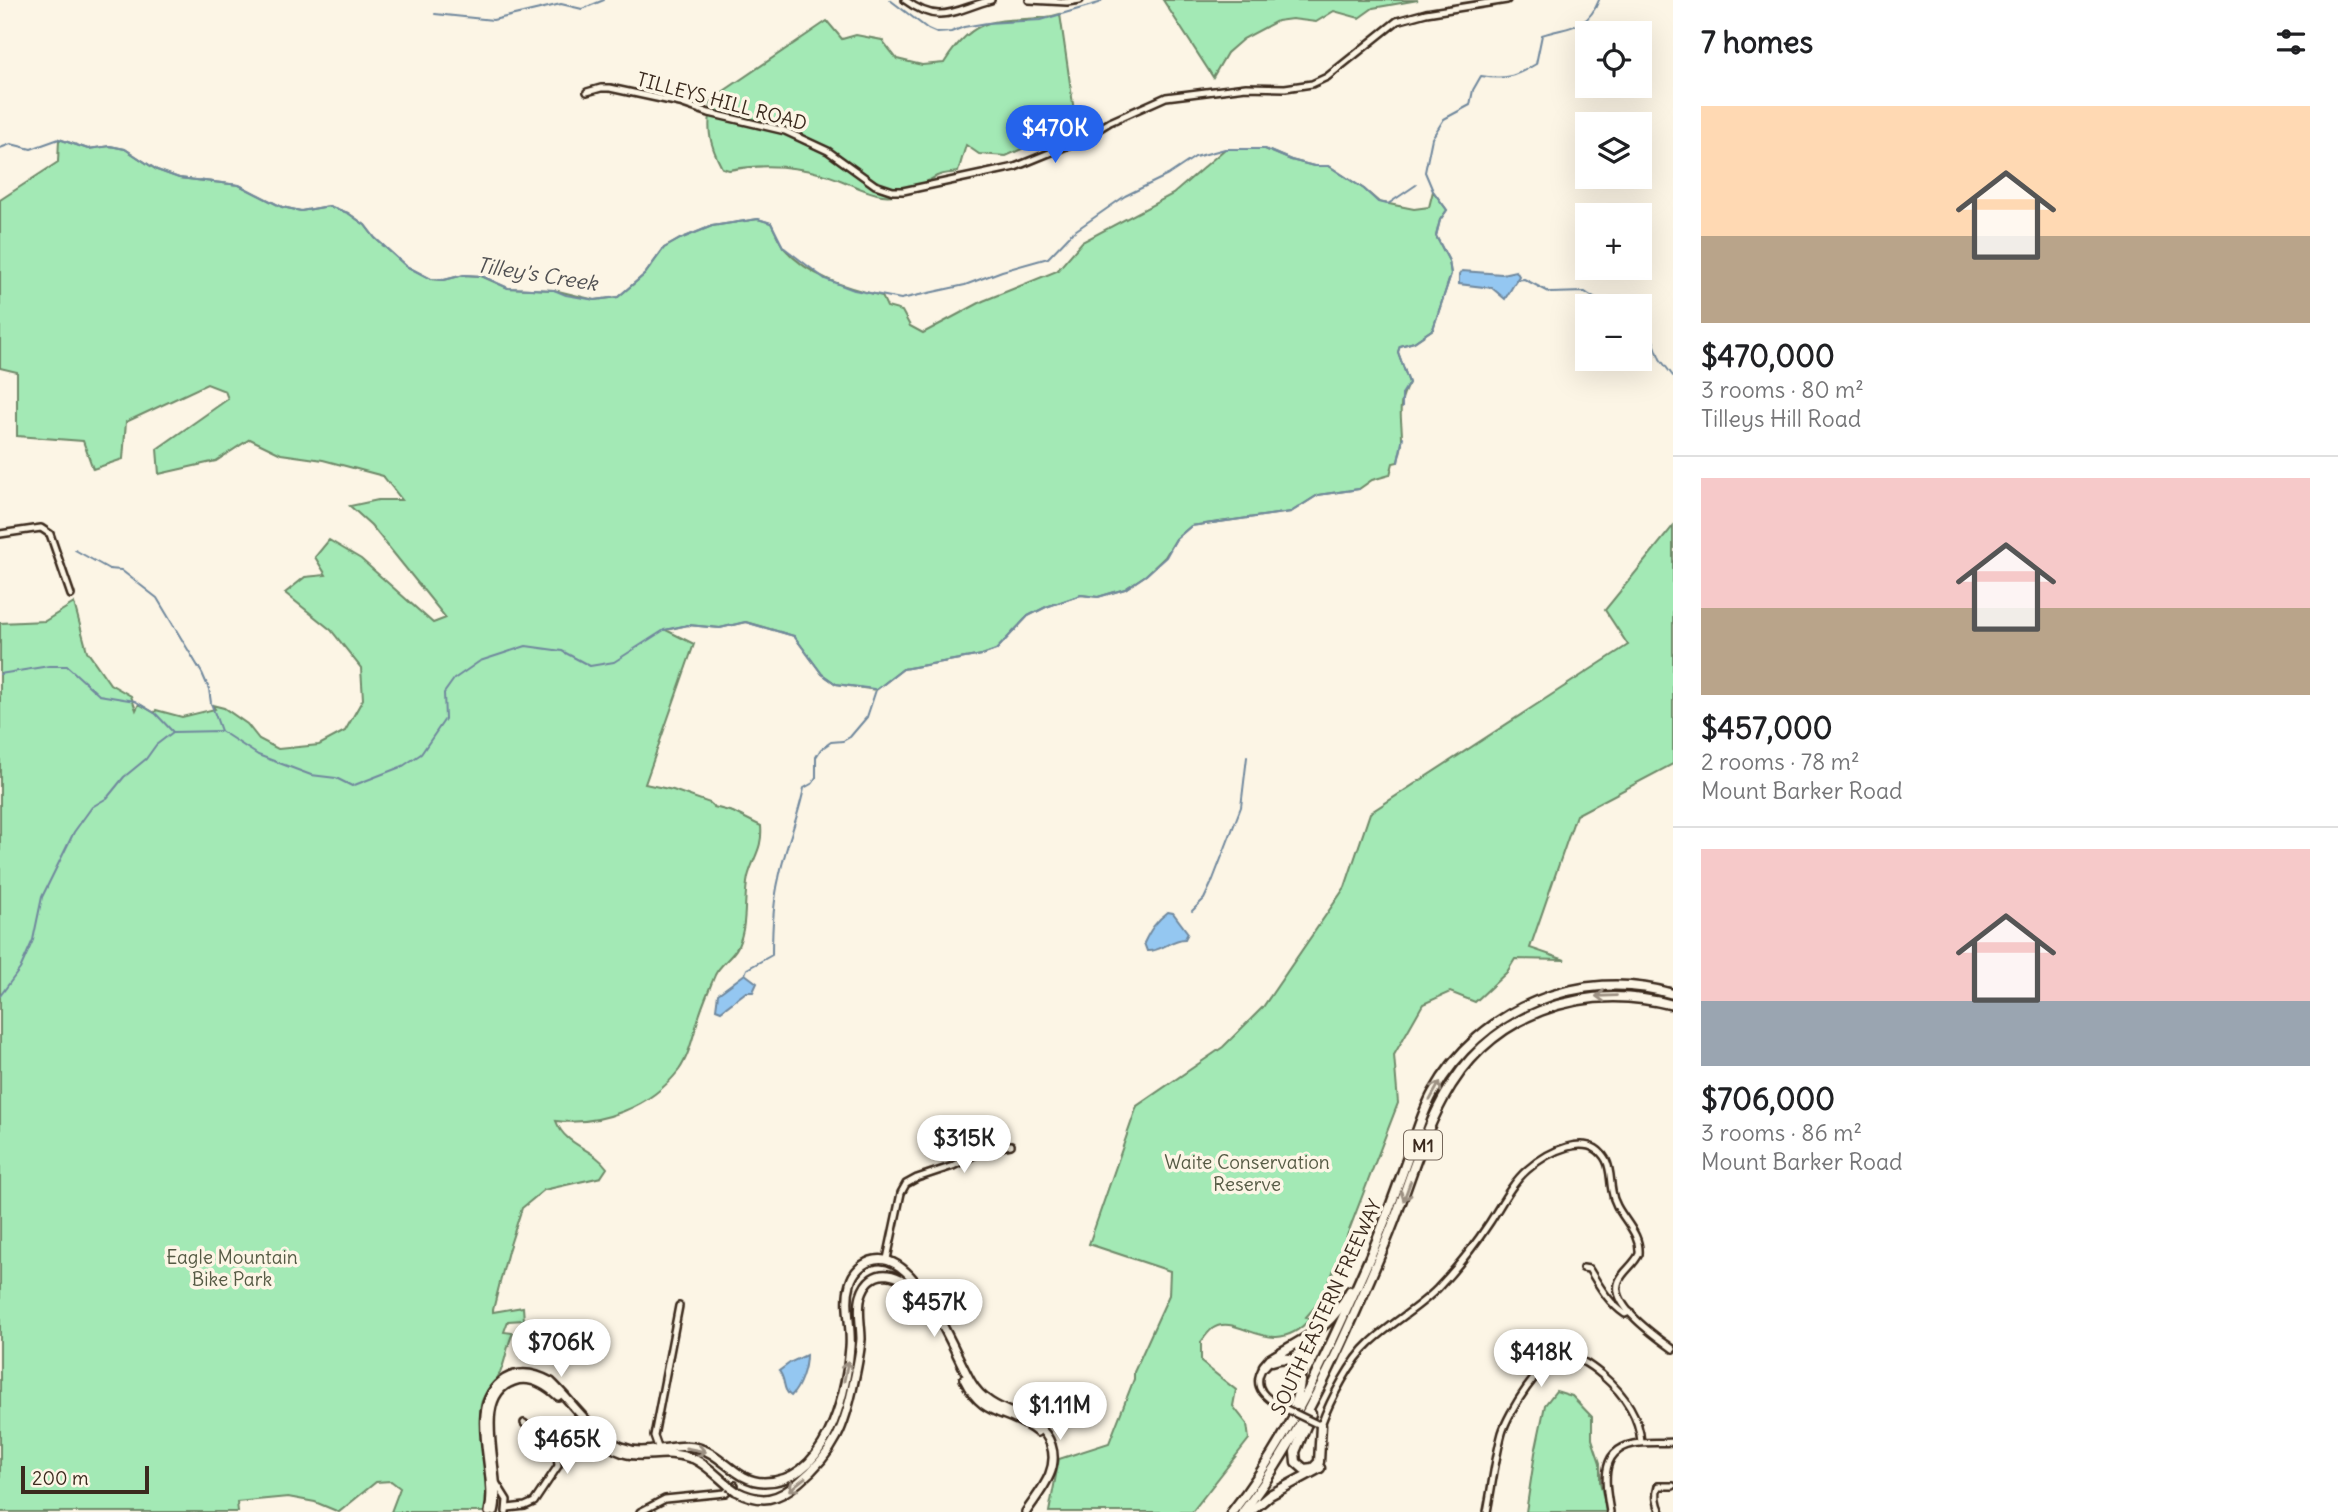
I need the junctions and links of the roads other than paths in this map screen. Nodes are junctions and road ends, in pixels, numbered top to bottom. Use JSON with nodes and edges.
{"nodes":[{"id":1,"x":905,"y":0,"type":"edge"},
{"id":2,"x":991,"y":0,"type":"edge"},
{"id":3,"x":1029,"y":0,"type":"edge"},
{"id":4,"x":1080,"y":0,"type":"edge"},
{"id":5,"x":1507,"y":0,"type":"edge"},
{"id":6,"x":586,"y":92,"type":"dead end"},
{"id":7,"x":0,"y":534,"type":"edge"},
{"id":8,"x":71,"y":595,"type":"dead end"},
{"id":9,"x":1673,"y":994,"type":"edge"},
{"id":10,"x":1673,"y":1004,"type":"edge"},
{"id":11,"x":1011,"y":1145,"type":"dead end"},
{"id":12,"x":1384,"y":1223,"type":"junction"},
{"id":13,"x":887,"y":1259,"type":"junction"},
{"id":14,"x":1583,"y":1268,"type":"dead end"},
{"id":15,"x":884,"y":1275,"type":"junction"},
{"id":16,"x":897,"y":1276,"type":"junction"},
{"id":17,"x":679,"y":1306,"type":"dead end"},
{"id":18,"x":1630,"y":1311,"type":"junction"},
{"id":19,"x":1673,"y":1349,"type":"edge"},
{"id":20,"x":1331,"y":1362,"type":"junction"},
{"id":21,"x":1264,"y":1366,"type":"junction"},
{"id":22,"x":524,"y":1423,"type":"dead end"},
{"id":23,"x":1318,"y":1424,"type":"junction"},
{"id":24,"x":1641,"y":1442,"type":"junction"},
{"id":25,"x":1673,"y":1442,"type":"edge"},
{"id":26,"x":660,"y":1453,"type":"junction"},
{"id":27,"x":496,"y":1484,"type":"junction"},
{"id":28,"x":1673,"y":1486,"type":"edge"},
{"id":29,"x":734,"y":1487,"type":"junction"},
{"id":30,"x":1245,"y":1495,"type":"junction"},
{"id":31,"x":507,"y":1510,"type":"edge"},
{"id":32,"x":489,"y":1512,"type":"edge"},
{"id":33,"x":494,"y":1512,"type":"edge"},
{"id":34,"x":640,"y":1512,"type":"edge"},
{"id":35,"x":1021,"y":1512,"type":"edge"},
{"id":36,"x":1027,"y":1512,"type":"edge"},
{"id":37,"x":1232,"y":1512,"type":"edge"},
{"id":38,"x":1243,"y":1512,"type":"edge"},
{"id":39,"x":1250,"y":1512,"type":"edge"},
{"id":40,"x":1487,"y":1512,"type":"edge"},
{"id":41,"x":1610,"y":1512,"type":"edge"},
{"id":42,"x":1661,"y":1512,"type":"edge"}],
"edges":[{"from":1,"to":2,"type":"street"},
{"from":3,"to":4,"type":"street"},
{"from":5,"to":6,"type":"street","name":"TILLEYS HILL ROAD"},
{"from":7,"to":8,"type":"street"},
{"from":12,"to":9,"type":"highway","name":"SOUTH EASTERN FREEWAY","number":"M1","one_way":true},
{"from":10,"to":20,"type":"highway","name":"SOUTH EASTERN FREEWAY","number":"M1","one_way":true},
{"from":11,"to":13,"type":"street"},
{"from":12,"to":21,"type":"highway"},
{"from":12,"to":30,"type":"highway","name":"SOUTH EASTERN FREEWAY","number":"M1"},
{"from":13,"to":15,"type":"main road"},
{"from":13,"to":16,"type":"main road"},
{"from":26,"to":13,"type":"main road","one_way":true},
{"from":13,"to":36,"type":"main road"},
{"from":14,"to":18,"type":"street"},
{"from":15,"to":16,"type":"main road"},
{"from":15,"to":29,"type":"main road","one_way":true},
{"from":16,"to":35,"type":"main road"},
{"from":17,"to":26,"type":"street"},
{"from":18,"to":19,"type":"street"},
{"from":18,"to":23,"type":"street"},
{"from":20,"to":23,"type":"highway"},
{"from":20,"to":38,"type":"highway","name":"SOUTH EASTERN FREEWAY","number":"M1"},
{"from":21,"to":23,"type":"street","bridge":true},
{"from":21,"to":30,"type":"highway"},
{"from":22,"to":31,"type":"street"},
{"from":23,"to":39,"type":"highway"},
{"from":24,"to":25,"type":"street"},
{"from":24,"to":40,"type":"street"},
{"from":24,"to":41,"type":"street"},
{"from":26,"to":27,"type":"main road"},
{"from":26,"to":29,"type":"main road"},
{"from":26,"to":32,"type":"main road"},
{"from":27,"to":31,"type":"street"},
{"from":27,"to":33,"type":"main road"},
{"from":28,"to":42,"type":"street"},
{"from":29,"to":34,"type":"street"},
{"from":30,"to":37,"type":"highway","name":"SOUTH EASTERN FREEWAY","number":"M1"}]}
